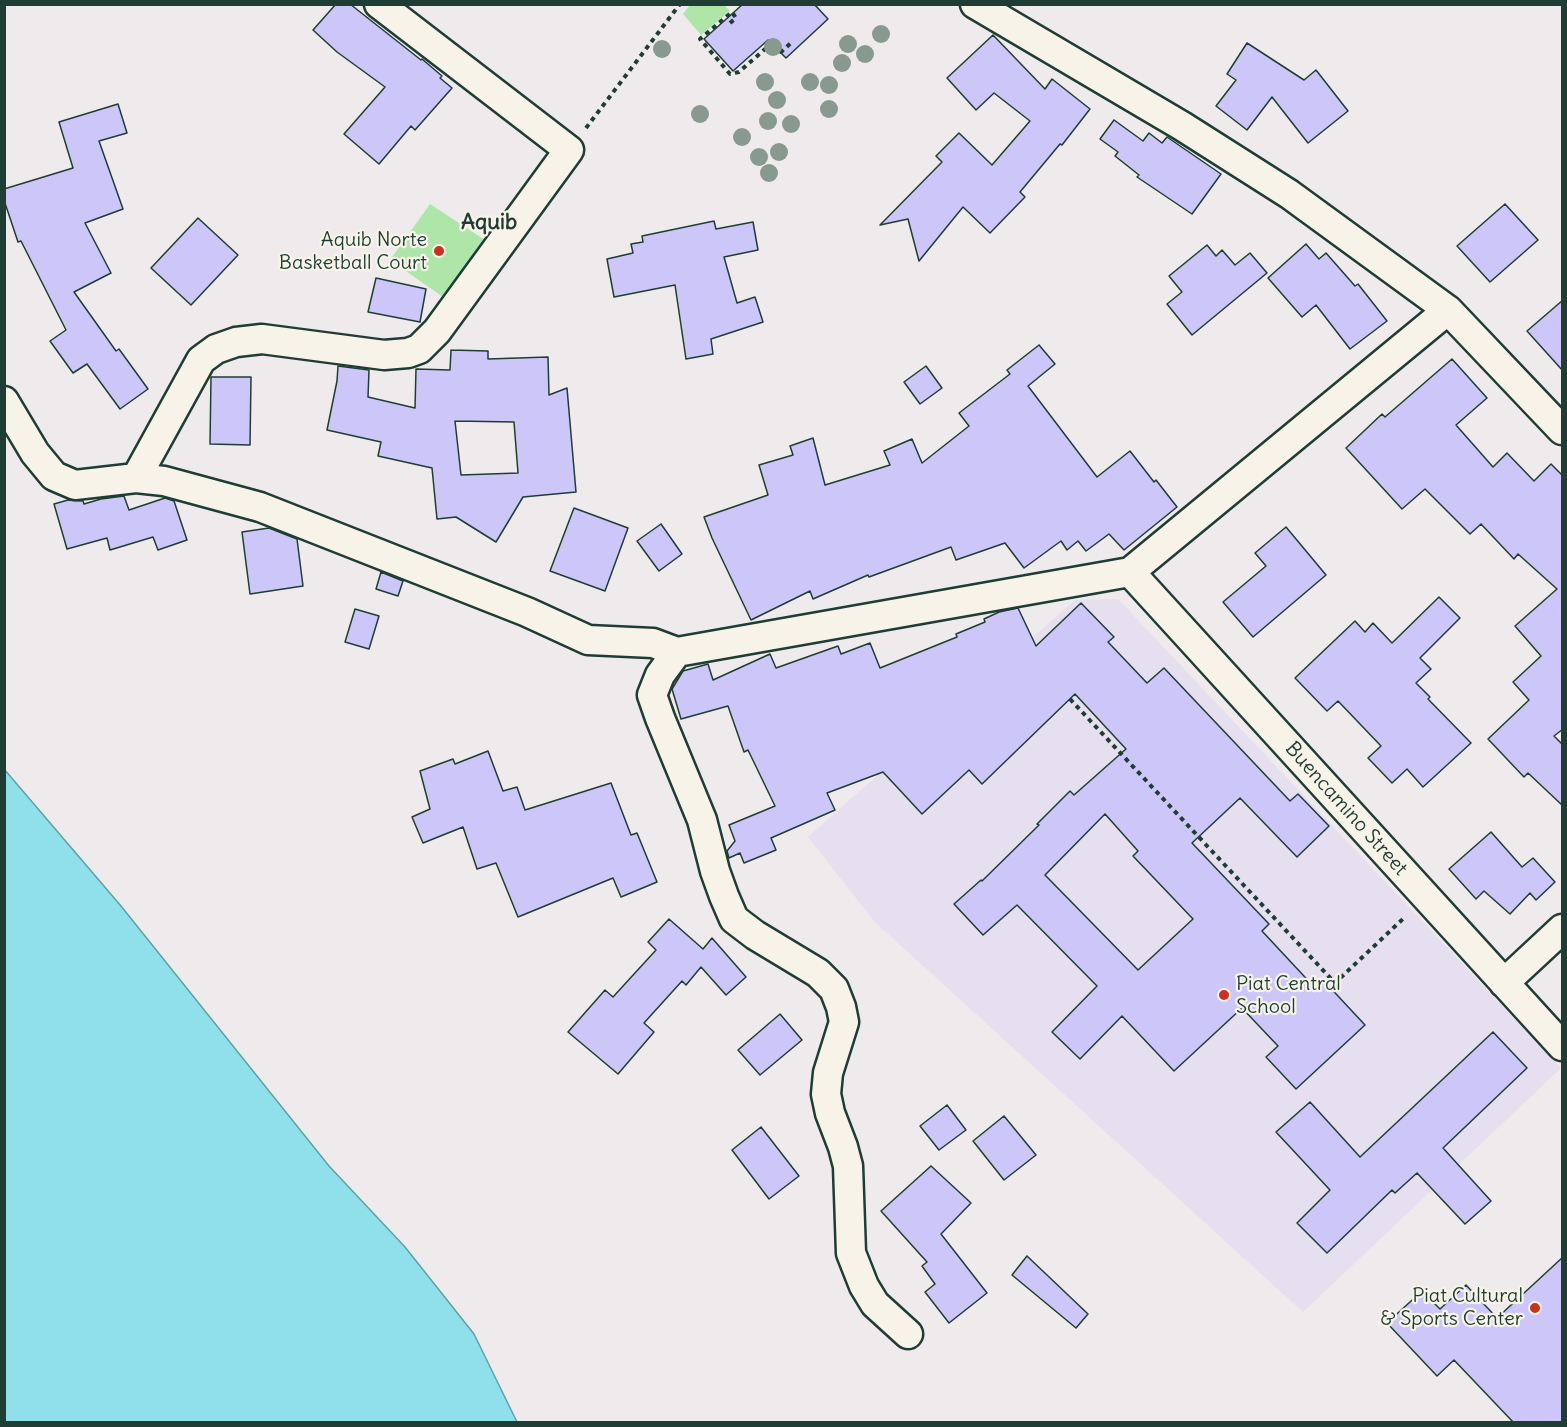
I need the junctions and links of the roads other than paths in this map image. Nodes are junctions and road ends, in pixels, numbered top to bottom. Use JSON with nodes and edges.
{"nodes":[{"id":1,"x":379,"y":4,"type":"edge"},
{"id":2,"x":975,"y":4,"type":"edge"},
{"id":3,"x":1448,"y":310,"type":"junction"},
{"id":4,"x":4,"y":401,"type":"edge"},
{"id":5,"x":1563,"y":430,"type":"edge"},
{"id":6,"x":136,"y":478,"type":"junction"},
{"id":7,"x":1130,"y":572,"type":"junction"},
{"id":8,"x":677,"y":652,"type":"junction"},
{"id":9,"x":1563,"y":929,"type":"edge"},
{"id":10,"x":1504,"y":983,"type":"junction"},
{"id":11,"x":1563,"y":1046,"type":"edge"},
{"id":12,"x":908,"y":1334,"type":"dead end"}],
"edges":[{"from":1,"to":6,"type":"street"},
{"from":2,"to":3,"type":"street"},
{"from":3,"to":5,"type":"street"},
{"from":3,"to":7,"type":"street"},
{"from":4,"to":6,"type":"street"},
{"from":6,"to":8,"type":"street"},
{"from":7,"to":8,"type":"street"},
{"from":7,"to":10,"type":"street","name":"Buencamino Street"},
{"from":8,"to":12,"type":"street"},
{"from":9,"to":10,"type":"street"},
{"from":10,"to":11,"type":"street","name":"Buencamino Street"}]}
